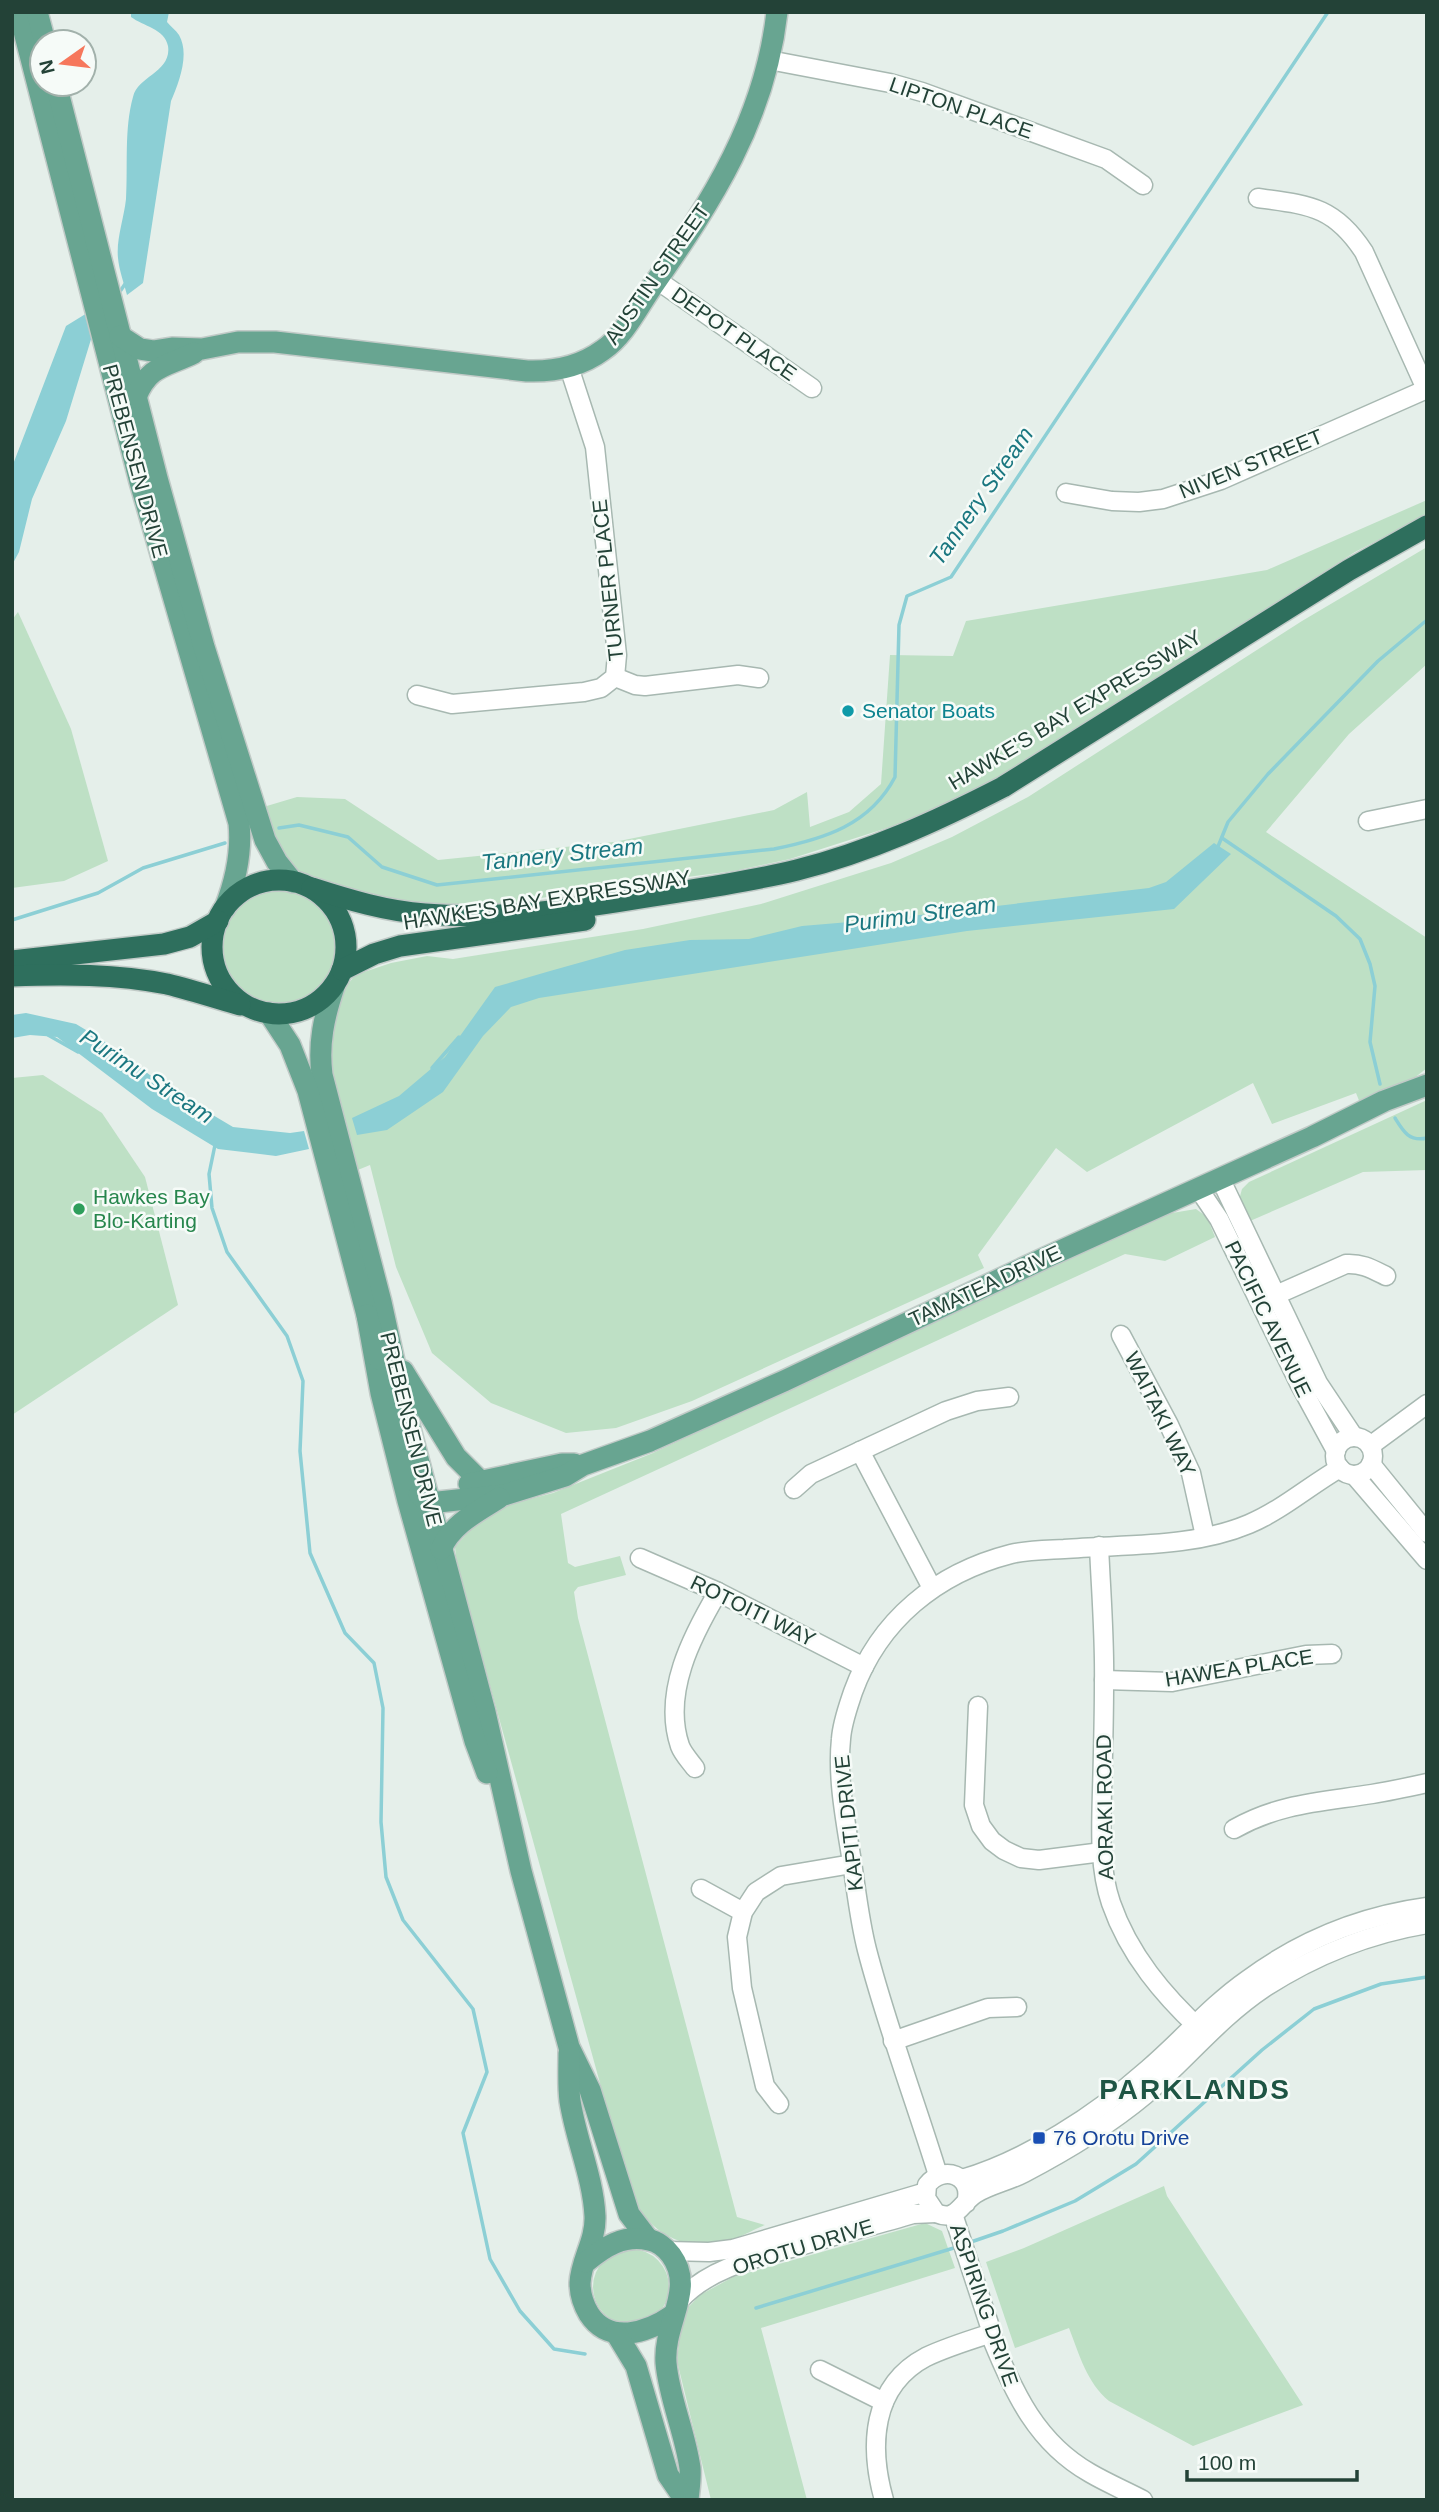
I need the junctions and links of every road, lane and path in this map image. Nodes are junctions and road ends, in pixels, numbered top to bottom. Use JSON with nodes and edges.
{"nodes":[{"id":1,"x":19,"y":12,"type":"edge"},
{"id":2,"x":777,"y":12,"type":"edge"},
{"id":3,"x":769,"y":60,"type":"junction"},
{"id":4,"x":60,"y":98,"type":"edge"},
{"id":5,"x":1143,"y":185,"type":"dead end"},
{"id":6,"x":1258,"y":198,"type":"dead end"},
{"id":7,"x":657,"y":280,"type":"junction"},
{"id":8,"x":120,"y":337,"type":"junction"},
{"id":9,"x":202,"y":349,"type":"junction"},
{"id":10,"x":569,"y":367,"type":"junction"},
{"id":11,"x":812,"y":388,"type":"dead end"},
{"id":12,"x":1426,"y":389,"type":"edge"},
{"id":13,"x":136,"y":397,"type":"junction"},
{"id":14,"x":1066,"y":493,"type":"dead end"},
{"id":15,"x":1427,"y":526,"type":"edge"},
{"id":16,"x":1427,"y":537,"type":"edge"},
{"id":17,"x":615,"y":677,"type":"junction"},
{"id":18,"x":759,"y":678,"type":"dead end"},
{"id":19,"x":417,"y":695,"type":"dead end"},
{"id":20,"x":1427,"y":809,"type":"edge"},
{"id":21,"x":1368,"y":821,"type":"dead end"},
{"id":22,"x":302,"y":885,"type":"junction"},
{"id":23,"x":221,"y":914,"type":"junction"},
{"id":24,"x":12,"y":961,"type":"edge"},
{"id":25,"x":12,"y":976,"type":"edge"},
{"id":26,"x":338,"y":978,"type":"junction"},
{"id":27,"x":245,"y":1006,"type":"junction"},
{"id":28,"x":269,"y":1013,"type":"junction"},
{"id":29,"x":1427,"y":1069,"type":"edge"},
{"id":30,"x":1427,"y":1085,"type":"edge"},
{"id":31,"x":1384,"y":1101,"type":"junction"},
{"id":32,"x":1220,"y":1178,"type":"junction"},
{"id":33,"x":1198,"y":1188,"type":"junction"},
{"id":34,"x":1386,"y":1276,"type":"dead end"},
{"id":35,"x":1268,"y":1299,"type":"junction"},
{"id":36,"x":367,"y":1315,"type":"junction"},
{"id":37,"x":386,"y":1334,"type":"junction"},
{"id":38,"x":1121,"y":1335,"type":"dead end"},
{"id":39,"x":1009,"y":1397,"type":"dead end"},
{"id":40,"x":1427,"y":1404,"type":"edge"},
{"id":41,"x":1362,"y":1441,"type":"junction"},
{"id":42,"x":860,"y":1451,"type":"junction"},
{"id":43,"x":1371,"y":1464,"type":"junction"},
{"id":44,"x":583,"y":1465,"type":"junction"},
{"id":45,"x":1343,"y":1465,"type":"junction"},
{"id":46,"x":481,"y":1482,"type":"junction"},
{"id":47,"x":794,"y":1489,"type":"dead end"},
{"id":48,"x":504,"y":1495,"type":"junction"},
{"id":49,"x":428,"y":1500,"type":"junction"},
{"id":50,"x":1427,"y":1533,"type":"edge"},
{"id":51,"x":1205,"y":1536,"type":"junction"},
{"id":52,"x":1098,"y":1546,"type":"junction"},
{"id":53,"x":441,"y":1549,"type":"junction"},
{"id":54,"x":640,"y":1558,"type":"dead end"},
{"id":55,"x":1427,"y":1560,"type":"edge"},
{"id":56,"x":932,"y":1588,"type":"junction"},
{"id":57,"x":718,"y":1592,"type":"junction"},
{"id":58,"x":1332,"y":1654,"type":"dead end"},
{"id":59,"x":864,"y":1667,"type":"junction"},
{"id":60,"x":1104,"y":1680,"type":"junction"},
{"id":61,"x":978,"y":1706,"type":"dead end"},
{"id":62,"x":475,"y":1741,"type":"junction"},
{"id":63,"x":695,"y":1768,"type":"dead end"},
{"id":64,"x":1427,"y":1783,"type":"edge"},
{"id":65,"x":1234,"y":1829,"type":"dead end"},
{"id":66,"x":1102,"y":1852,"type":"junction"},
{"id":67,"x":852,"y":1864,"type":"junction"},
{"id":68,"x":521,"y":1871,"type":"junction"},
{"id":69,"x":701,"y":1889,"type":"dead end"},
{"id":70,"x":1427,"y":1907,"type":"edge"},
{"id":71,"x":743,"y":1912,"type":"junction"},
{"id":72,"x":1427,"y":1924,"type":"edge"},
{"id":73,"x":1017,"y":2007,"type":"dead end"},
{"id":74,"x":1201,"y":2030,"type":"junction"},
{"id":75,"x":893,"y":2040,"type":"junction"},
{"id":76,"x":569,"y":2048,"type":"junction"},
{"id":77,"x":779,"y":2104,"type":"dead end"},
{"id":78,"x":939,"y":2175,"type":"junction"},
{"id":79,"x":962,"y":2179,"type":"junction"},
{"id":80,"x":926,"y":2192,"type":"junction"},
{"id":81,"x":952,"y":2210,"type":"junction"},
{"id":82,"x":648,"y":2239,"type":"junction"},
{"id":83,"x":668,"y":2251,"type":"junction"},
{"id":84,"x":586,"y":2262,"type":"junction"},
{"id":85,"x":676,"y":2308,"type":"junction"},
{"id":86,"x":615,"y":2333,"type":"junction"},
{"id":87,"x":992,"y":2333,"type":"junction"},
{"id":88,"x":820,"y":2370,"type":"dead end"},
{"id":89,"x":884,"y":2402,"type":"junction"},
{"id":90,"x":687,"y":2500,"type":"edge"},
{"id":91,"x":884,"y":2500,"type":"edge"},
{"id":92,"x":1143,"y":2500,"type":"edge"}],
"edges":[{"from":1,"to":23,"type":"main road","name":"PREBENSEN DRIVE"},
{"from":2,"to":3,"type":"main road","name":"AUSTIN STREET"},
{"from":3,"to":5,"type":"street","name":"LIPTON PLACE"},
{"from":3,"to":7,"type":"main road","name":"AUSTIN STREET"},
{"from":4,"to":8,"type":"main road","name":"PREBENSEN DRIVE"},
{"from":6,"to":12,"type":"street"},
{"from":7,"to":10,"type":"main road","name":"AUSTIN STREET"},
{"from":7,"to":11,"type":"street","name":"DEPOT PLACE"},
{"from":8,"to":9,"type":"main road","name":"AUSTIN STREET"},
{"from":8,"to":13,"type":"main road","name":"PREBENSEN DRIVE"},
{"from":9,"to":10,"type":"main road","name":"AUSTIN STREET"},
{"from":9,"to":13,"type":"main road","name":"AUSTIN STREET"},
{"from":10,"to":17,"type":"street","name":"TURNER PLACE"},
{"from":12,"to":14,"type":"street","name":"NIVEN STREET"},
{"from":13,"to":22,"type":"main road","name":"PREBENSEN DRIVE"},
{"from":15,"to":22,"type":"highway","name":"HAWKE'S BAY EXPRESSWAY"},
{"from":16,"to":26,"type":"highway","name":"HAWKE'S BAY EXPRESSWAY"},
{"from":17,"to":18,"type":"street"},
{"from":17,"to":19,"type":"street","name":"TURNER PLACE"},
{"from":20,"to":21,"type":"street"},
{"from":22,"to":23,"type":"highway"},
{"from":22,"to":26,"type":"highway"},
{"from":23,"to":24,"type":"highway"},
{"from":23,"to":27,"type":"highway"},
{"from":25,"to":27,"type":"highway"},
{"from":26,"to":28,"type":"highway"},
{"from":26,"to":37,"type":"main road","name":"PREBENSEN DRIVE"},
{"from":27,"to":28,"type":"highway"},
{"from":28,"to":36,"type":"main road","name":"PREBENSEN DRIVE"},
{"from":29,"to":31,"type":"main road","name":"TAMATEA DRIVE"},
{"from":30,"to":31,"type":"main road","name":"TAMATEA DRIVE"},
{"from":31,"to":32,"type":"main road","name":"TAMATEA DRIVE"},
{"from":32,"to":33,"type":"main road","name":"TAMATEA DRIVE"},
{"from":32,"to":35,"type":"street","name":"PACIFIC AVENUE"},
{"from":33,"to":35,"type":"street","name":"PACIFIC AVENUE"},
{"from":33,"to":44,"type":"main road","name":"TAMATEA DRIVE"},
{"from":34,"to":35,"type":"street"},
{"from":35,"to":41,"type":"street","name":"PACIFIC AVENUE"},
{"from":35,"to":45,"type":"street","name":"PACIFIC AVENUE"},
{"from":36,"to":49,"type":"main road"},
{"from":36,"to":62,"type":"main road","name":"PREBENSEN DRIVE"},
{"from":37,"to":46,"type":"main road"},
{"from":37,"to":49,"type":"main road","name":"PREBENSEN DRIVE"},
{"from":38,"to":51,"type":"street","name":"WAITAKI WAY"},
{"from":39,"to":42,"type":"street"},
{"from":40,"to":41,"type":"street"},
{"from":41,"to":43,"type":"street"},
{"from":41,"to":45,"type":"street"},
{"from":42,"to":47,"type":"street"},
{"from":42,"to":56,"type":"street"},
{"from":43,"to":45,"type":"street"},
{"from":43,"to":50,"type":"street"},
{"from":44,"to":46,"type":"main road","name":"TAMATEA DRIVE"},
{"from":44,"to":48,"type":"main road","name":"TAMATEA DRIVE"},
{"from":45,"to":51,"type":"street","name":"KAPITI DRIVE"},
{"from":45,"to":55,"type":"street","name":"PACIFIC AVENUE"},
{"from":46,"to":49,"type":"main road","name":"TAMATEA DRIVE"},
{"from":48,"to":49,"type":"main road","name":"TAMATEA DRIVE"},
{"from":48,"to":53,"type":"main road"},
{"from":49,"to":53,"type":"main road","name":"PREBENSEN DRIVE"},
{"from":49,"to":62,"type":"main road"},
{"from":51,"to":52,"type":"street","name":"KAPITI DRIVE"},
{"from":52,"to":56,"type":"street","name":"KAPITI DRIVE"},
{"from":52,"to":60,"type":"street","name":"AORAKI ROAD"},
{"from":53,"to":68,"type":"main road","name":"PREBENSEN DRIVE"},
{"from":54,"to":57,"type":"street","name":"ROTOITI WAY"},
{"from":56,"to":59,"type":"street","name":"KAPITI DRIVE"},
{"from":57,"to":59,"type":"street","name":"ROTOITI WAY"},
{"from":57,"to":63,"type":"street"},
{"from":58,"to":60,"type":"street","name":"HAWEA PLACE"},
{"from":59,"to":67,"type":"street","name":"KAPITI DRIVE"},
{"from":60,"to":66,"type":"street","name":"AORAKI ROAD"},
{"from":61,"to":66,"type":"street"},
{"from":62,"to":68,"type":"main road","name":"PREBENSEN DRIVE"},
{"from":64,"to":65,"type":"street"},
{"from":66,"to":74,"type":"street","name":"AORAKI ROAD"},
{"from":67,"to":71,"type":"street"},
{"from":67,"to":75,"type":"street","name":"KAPITI DRIVE"},
{"from":68,"to":76,"type":"main road","name":"PREBENSEN DRIVE"},
{"from":69,"to":71,"type":"street"},
{"from":70,"to":74,"type":"street","name":"OROTU DRIVE"},
{"from":71,"to":77,"type":"street"},
{"from":72,"to":74,"type":"street","name":"OROTU DRIVE"},
{"from":73,"to":75,"type":"street"},
{"from":74,"to":79,"type":"street","name":"OROTU DRIVE"},
{"from":74,"to":81,"type":"street","name":"OROTU DRIVE"},
{"from":75,"to":78,"type":"street","name":"KAPITI DRIVE"},
{"from":76,"to":82,"type":"main road","name":"PREBENSEN DRIVE"},
{"from":76,"to":84,"type":"main road","name":"PREBENSEN DRIVE"},
{"from":78,"to":79,"type":"street"},
{"from":78,"to":80,"type":"street"},
{"from":79,"to":81,"type":"street"},
{"from":80,"to":81,"type":"street"},
{"from":80,"to":83,"type":"street","name":"OROTU DRIVE"},
{"from":81,"to":85,"type":"street","name":"OROTU DRIVE"},
{"from":81,"to":87,"type":"street","name":"ASPIRING DRIVE"},
{"from":82,"to":83,"type":"main road"},
{"from":82,"to":84,"type":"main road"},
{"from":83,"to":85,"type":"main road"},
{"from":84,"to":86,"type":"main road"},
{"from":85,"to":86,"type":"main road"},
{"from":85,"to":90,"type":"main road"},
{"from":86,"to":90,"type":"main road"},
{"from":87,"to":89,"type":"street"},
{"from":87,"to":92,"type":"street","name":"ASPIRING DRIVE"},
{"from":88,"to":89,"type":"street"},
{"from":89,"to":91,"type":"street"}]}
